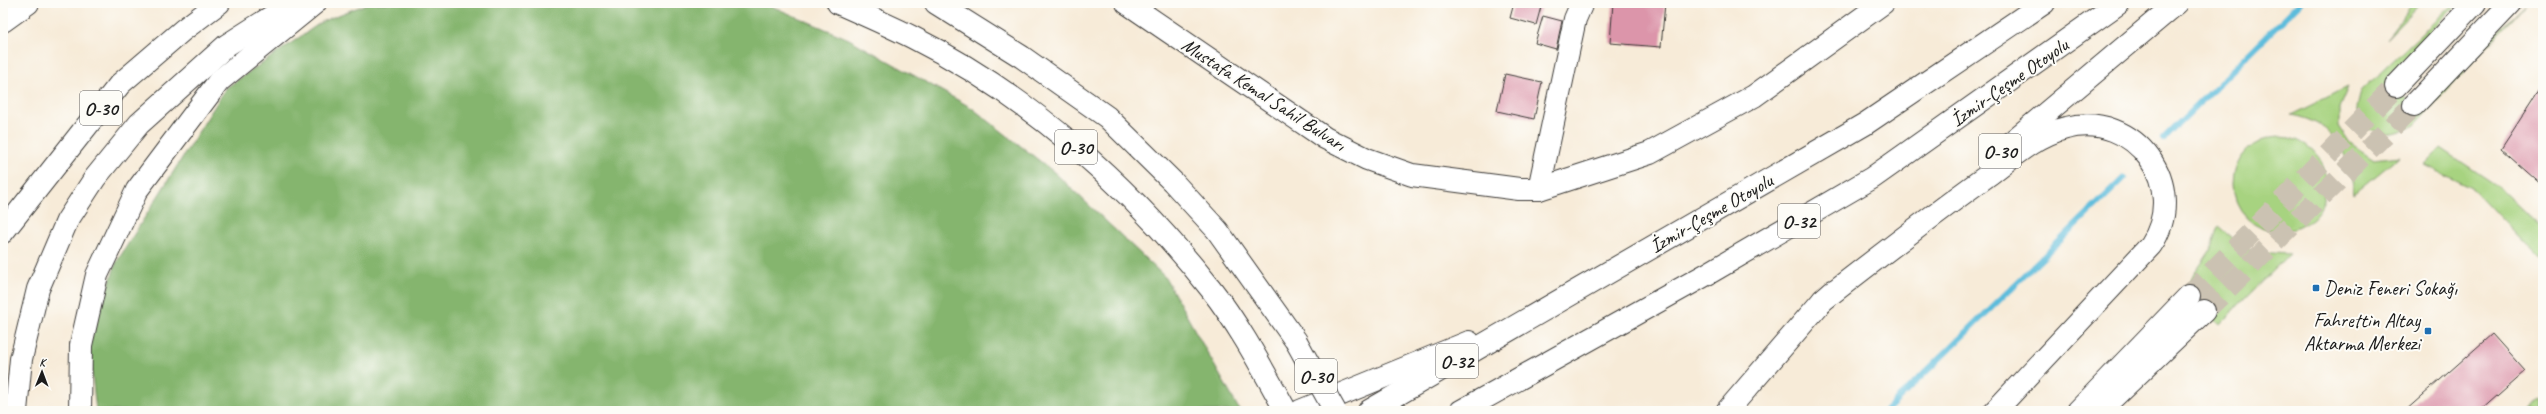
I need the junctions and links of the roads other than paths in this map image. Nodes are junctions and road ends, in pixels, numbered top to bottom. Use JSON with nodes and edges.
{"nodes":[{"id":1,"x":28,"y":3,"type":"edge"},
{"id":2,"x":219,"y":3,"type":"edge"},
{"id":3,"x":294,"y":3,"type":"edge"},
{"id":4,"x":316,"y":3,"type":"edge"},
{"id":5,"x":838,"y":3,"type":"edge"},
{"id":6,"x":936,"y":3,"type":"edge"},
{"id":7,"x":1127,"y":3,"type":"edge"},
{"id":8,"x":1582,"y":3,"type":"edge"},
{"id":9,"x":1883,"y":3,"type":"edge"},
{"id":10,"x":2044,"y":3,"type":"edge"},
{"id":11,"x":2119,"y":3,"type":"edge"},
{"id":12,"x":2176,"y":3,"type":"edge"},
{"id":13,"x":2474,"y":3,"type":"edge"},
{"id":14,"x":2511,"y":3,"type":"edge"},
{"id":15,"x":3,"y":21,"type":"edge"},
{"id":16,"x":2396,"y":86,"type":"tunnel mouth"},
{"id":17,"x":2414,"y":105,"type":"tunnel mouth"},
{"id":18,"x":1539,"y":189,"type":"junction"},
{"id":19,"x":3,"y":232,"type":"edge"},
{"id":20,"x":1823,"y":300,"type":"junction"},
{"id":21,"x":1544,"y":311,"type":"junction"},
{"id":22,"x":16,"y":411,"type":"edge"},
{"id":23,"x":80,"y":411,"type":"edge"},
{"id":24,"x":1286,"y":411,"type":"edge"},
{"id":25,"x":1300,"y":411,"type":"edge"},
{"id":26,"x":1335,"y":411,"type":"edge"},
{"id":27,"x":1369,"y":411,"type":"edge"},
{"id":28,"x":1461,"y":411,"type":"edge"},
{"id":29,"x":1726,"y":411,"type":"edge"},
{"id":30,"x":1995,"y":411,"type":"edge"},
{"id":31,"x":2078,"y":411,"type":"edge"},
{"id":32,"x":2099,"y":411,"type":"edge"}],
"edges":[{"from":1,"to":15,"type":"main road"},
{"from":2,"to":19,"type":"main road","number":"O-30"},
{"from":3,"to":22,"type":"main road"},
{"from":4,"to":23,"type":"main road"},
{"from":5,"to":24,"type":"main road","number":"O-30"},
{"from":6,"to":26,"type":"main road","number":"O-30","bridge":true},
{"from":7,"to":18,"type":"main road","name":"Mustafa Kemal Sahil Bulvarı"},
{"from":8,"to":18,"type":"main road"},
{"from":9,"to":18,"type":"main road","name":"Mustafa Kemal Sahil Bulvarı"},
{"from":10,"to":21,"type":"main road","name":"İzmir-Çeşme Otoyolu","number":"O-32"},
{"from":11,"to":28,"type":"main road","name":"İzmir-Çeşme Otoyolu","number":"O-32"},
{"from":12,"to":20,"type":"main road","number":"O-30"},
{"from":13,"to":16,"type":"main road"},
{"from":14,"to":17,"type":"main road"},
{"from":20,"to":29,"type":"main road","number":"O-30"},
{"from":20,"to":30,"type":"main road"},
{"from":21,"to":25,"type":"main road"},
{"from":21,"to":27,"type":"main road","name":"İzmir-Çeşme Otoyolu","number":"O-32"},
{"from":31,"to":32,"type":"main road"}]}
